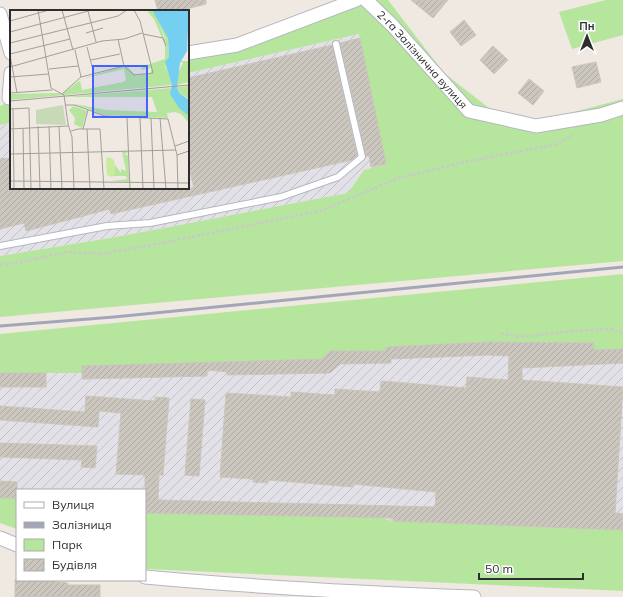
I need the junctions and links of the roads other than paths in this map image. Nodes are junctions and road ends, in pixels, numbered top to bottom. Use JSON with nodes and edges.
{"nodes":[{"id":1,"x":356,"y":0,"type":"edge"},
{"id":2,"x":366,"y":0,"type":"edge"},
{"id":3,"x":0,"y":14,"type":"edge"},
{"id":4,"x":336,"y":44,"type":"dead end"},
{"id":5,"x":10,"y":49,"type":"edge"},
{"id":6,"x":189,"y":53,"type":"edge"},
{"id":7,"x":10,"y":80,"type":"edge"},
{"id":8,"x":7,"y":99,"type":"edge"},
{"id":9,"x":623,"y":108,"type":"edge"},
{"id":10,"x":0,"y":246,"type":"edge"},
{"id":11,"x":0,"y":538,"type":"edge"},
{"id":12,"x":16,"y":545,"type":"edge"},
{"id":13,"x":146,"y":577,"type":"edge"},
{"id":14,"x":393,"y":595,"type":"edge"},
{"id":15,"x":474,"y":597,"type":"edge"}],
"edges":[{"from":1,"to":6,"type":"street"},
{"from":2,"to":9,"type":"street","name":"2-га Залізнична вулиця"},
{"from":3,"to":5,"type":"street"},
{"from":4,"to":10,"type":"lane"},
{"from":7,"to":8,"type":"street"},
{"from":11,"to":12,"type":"street"},
{"from":13,"to":14,"type":"street"},
{"from":14,"to":15,"type":"street"}]}
